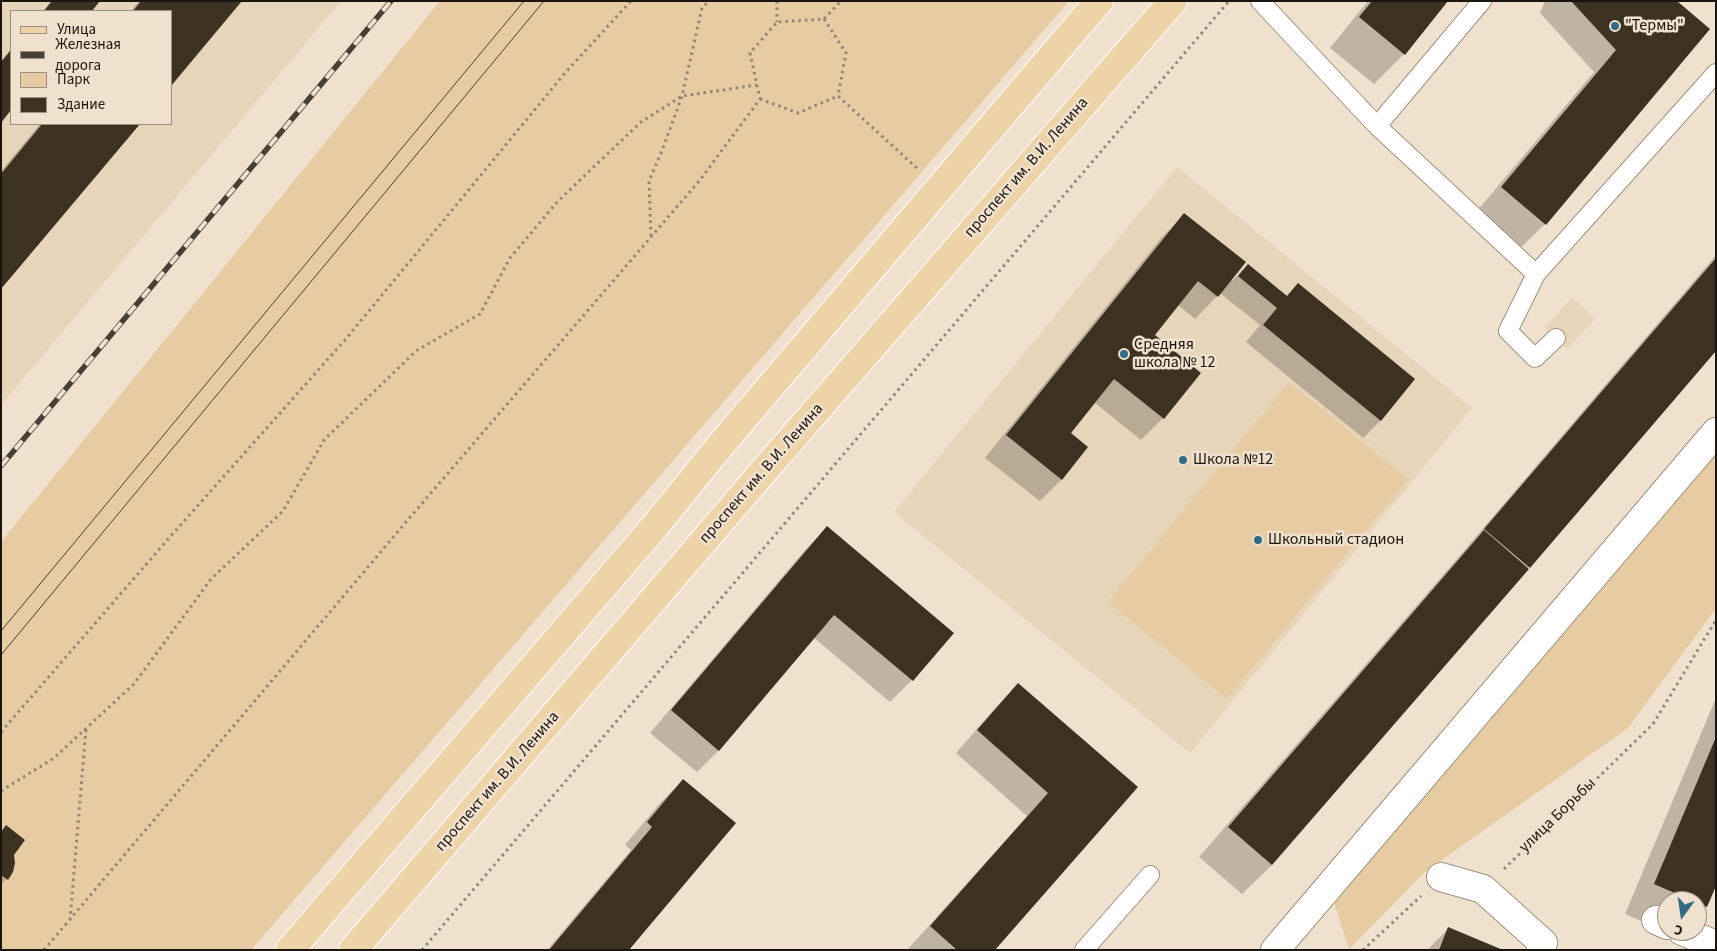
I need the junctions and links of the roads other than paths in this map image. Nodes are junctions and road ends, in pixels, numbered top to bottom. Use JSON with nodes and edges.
{"nodes":[{"id":1,"x":1099,"y":1,"type":"edge"},
{"id":2,"x":1173,"y":1,"type":"edge"},
{"id":3,"x":1260,"y":1,"type":"edge"},
{"id":4,"x":1482,"y":1,"type":"edge"},
{"id":5,"x":1716,"y":73,"type":"edge"},
{"id":6,"x":1377,"y":126,"type":"junction"},
{"id":7,"x":1536,"y":274,"type":"junction"},
{"id":8,"x":1556,"y":338,"type":"dead end"},
{"id":9,"x":1716,"y":432,"type":"edge"},
{"id":10,"x":1150,"y":875,"type":"dead end"},
{"id":11,"x":1442,"y":877,"type":"road end"},
{"id":12,"x":290,"y":950,"type":"edge"},
{"id":13,"x":353,"y":950,"type":"edge"},
{"id":14,"x":1084,"y":950,"type":"edge"},
{"id":15,"x":1275,"y":950,"type":"edge"},
{"id":16,"x":1541,"y":950,"type":"edge"}],
"edges":[{"from":1,"to":12,"type":"main road"},
{"from":2,"to":13,"type":"main road","name":"проспект им. В.И. Ленина"},
{"from":3,"to":6,"type":"lane"},
{"from":4,"to":6,"type":"lane"},
{"from":5,"to":7,"type":"lane"},
{"from":6,"to":7,"type":"lane"},
{"from":7,"to":8,"type":"lane"},
{"from":9,"to":15,"type":"street"},
{"from":10,"to":14,"type":"lane"},
{"from":11,"to":16,"type":"street"}]}
